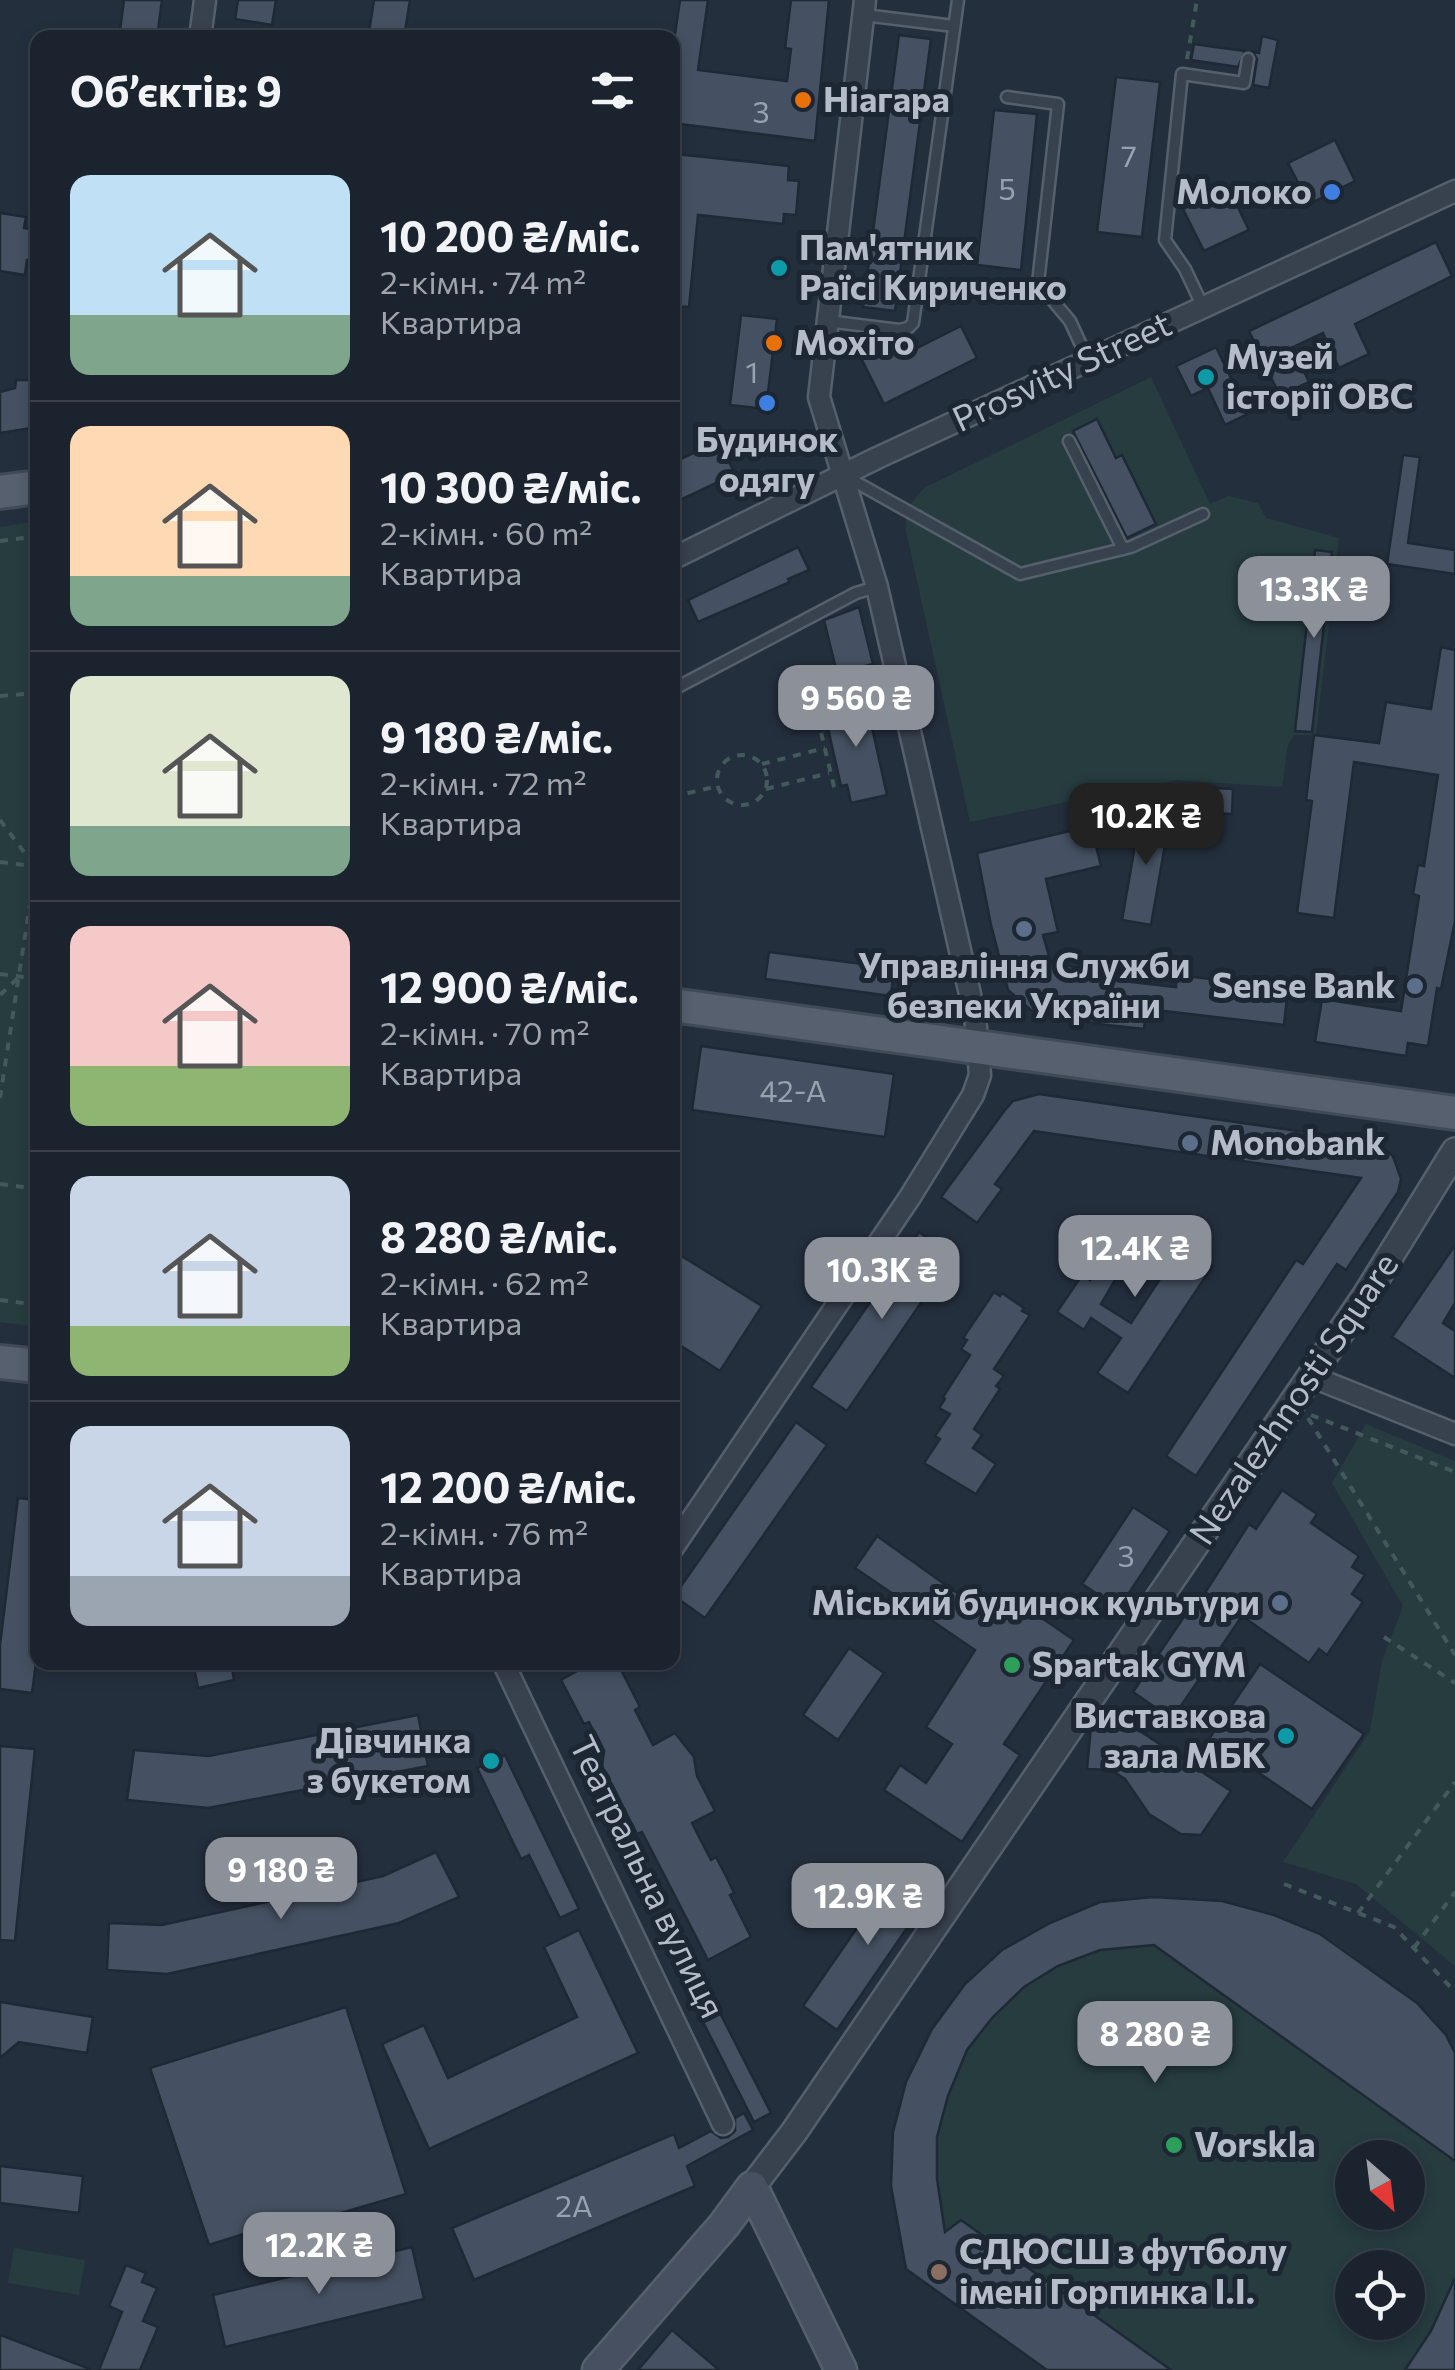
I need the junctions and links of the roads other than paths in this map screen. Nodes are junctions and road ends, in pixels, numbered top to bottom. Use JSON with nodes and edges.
{"nodes":[{"id":1,"x":205,"y":0,"type":"edge"},
{"id":2,"x":958,"y":0,"type":"edge"},
{"id":3,"x":864,"y":7,"type":"edge"},
{"id":4,"x":954,"y":26,"type":"junction"},
{"id":5,"x":201,"y":30,"type":"edge"},
{"id":6,"x":1248,"y":59,"type":"dead end"},
{"id":7,"x":1007,"y":97,"type":"dead end"},
{"id":8,"x":1455,"y":191,"type":"edge"},
{"id":9,"x":1203,"y":308,"type":"junction"},
{"id":10,"x":826,"y":320,"type":"junction"},
{"id":11,"x":1088,"y":360,"type":"junction"},
{"id":12,"x":1069,"y":441,"type":"dead end"},
{"id":13,"x":844,"y":475,"type":"junction"},
{"id":14,"x":30,"y":488,"type":"edge"},
{"id":15,"x":0,"y":492,"type":"edge"},
{"id":16,"x":1203,"y":514,"type":"dead end"},
{"id":17,"x":1123,"y":549,"type":"junction"},
{"id":18,"x":680,"y":555,"type":"edge"},
{"id":19,"x":877,"y":587,"type":"junction"},
{"id":20,"x":680,"y":686,"type":"edge"},
{"id":21,"x":680,"y":1006,"type":"edge"},
{"id":22,"x":979,"y":1047,"type":"junction"},
{"id":23,"x":1455,"y":1112,"type":"edge"},
{"id":24,"x":1455,"y":1151,"type":"edge"},
{"id":25,"x":30,"y":1367,"type":"edge"},
{"id":26,"x":1,"y":1370,"type":"edge"},
{"id":27,"x":1310,"y":1376,"type":"junction"},
{"id":28,"x":1455,"y":1434,"type":"edge"},
{"id":29,"x":680,"y":1538,"type":"edge"},
{"id":30,"x":509,"y":1670,"type":"edge"},
{"id":31,"x":723,"y":2124,"type":"dead end"},
{"id":32,"x":752,"y":2187,"type":"junction"},
{"id":33,"x":598,"y":2370,"type":"edge"},
{"id":34,"x":841,"y":2370,"type":"edge"}],
"edges":[{"from":1,"to":5,"type":"street"},
{"from":2,"to":4,"type":"lane"},
{"from":3,"to":4,"type":"lane"},
{"from":3,"to":10,"type":"street"},
{"from":4,"to":10,"type":"lane"},
{"from":6,"to":9,"type":"lane"},
{"from":7,"to":11,"type":"lane"},
{"from":8,"to":9,"type":"street","name":"Prosvity Street"},
{"from":9,"to":11,"type":"street","name":"Prosvity Street"},
{"from":10,"to":13,"type":"street"},
{"from":11,"to":13,"type":"street","name":"Prosvity Street"},
{"from":12,"to":17,"type":"lane"},
{"from":13,"to":17,"type":"lane"},
{"from":13,"to":18,"type":"street","name":"Prosvity Street"},
{"from":13,"to":19,"type":"street"},
{"from":14,"to":15,"type":"main road"},
{"from":16,"to":17,"type":"lane"},
{"from":19,"to":20,"type":"lane"},
{"from":19,"to":22,"type":"street"},
{"from":21,"to":22,"type":"main road"},
{"from":22,"to":23,"type":"main road"},
{"from":22,"to":29,"type":"street"},
{"from":24,"to":27,"type":"street","name":"Nezalezhnosti Square"},
{"from":25,"to":26,"type":"main road"},
{"from":27,"to":28,"type":"street"},
{"from":27,"to":32,"type":"street","name":"Nezalezhnosti Square"},
{"from":30,"to":31,"type":"street","name":"Театральна вулиця"},
{"from":32,"to":33,"type":"main road"},
{"from":32,"to":34,"type":"main road"}]}
